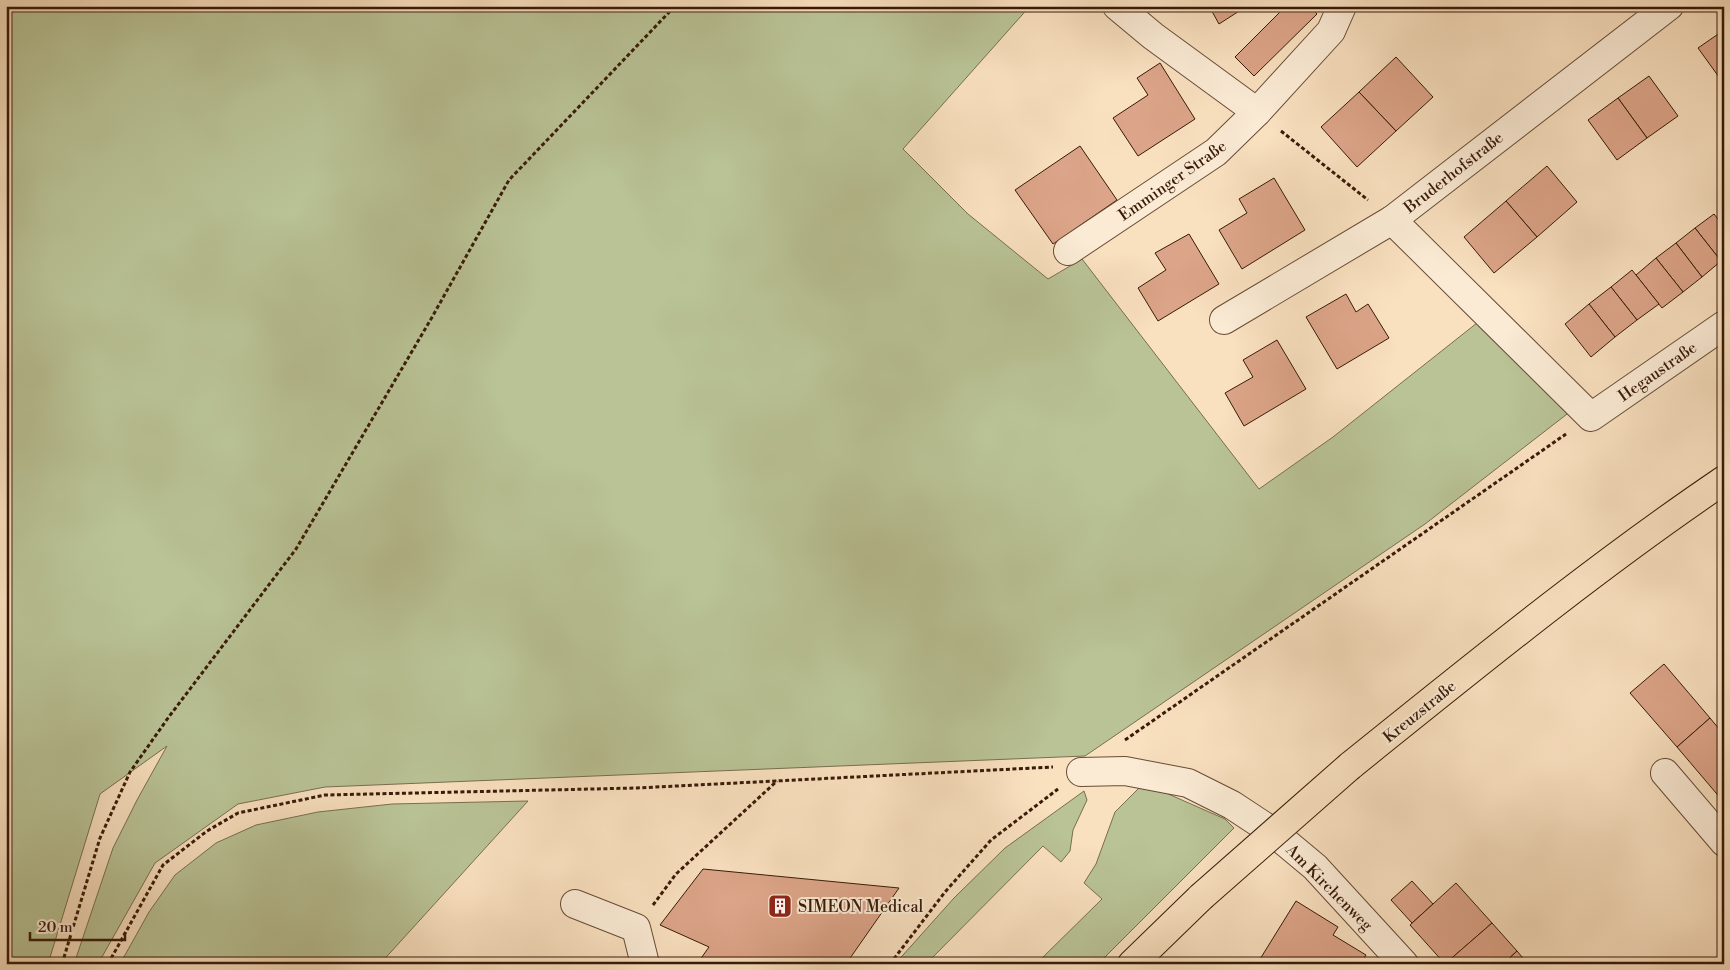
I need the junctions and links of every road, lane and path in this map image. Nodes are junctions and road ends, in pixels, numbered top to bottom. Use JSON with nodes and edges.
{"nodes":[{"id":1,"x":675,"y":6,"type":"edge"},
{"id":2,"x":1117,"y":6,"type":"edge"},
{"id":3,"x":1342,"y":6,"type":"edge"},
{"id":4,"x":1669,"y":6,"type":"edge"},
{"id":5,"x":1257,"y":112,"type":"junction"},
{"id":6,"x":1392,"y":220,"type":"junction"},
{"id":7,"x":1068,"y":252,"type":"dead end"},
{"id":8,"x":1224,"y":320,"type":"dead end"},
{"id":9,"x":1724,"y":325,"type":"edge"},
{"id":10,"x":1591,"y":417,"type":"junction"},
{"id":11,"x":1724,"y":480,"type":"edge"},
{"id":12,"x":1121,"y":743,"type":"dead end"},
{"id":13,"x":1081,"y":772,"type":"junction"},
{"id":14,"x":1665,"y":773,"type":"dead end"},
{"id":15,"x":778,"y":780,"type":"junction"},
{"id":16,"x":1724,"y":842,"type":"edge"},
{"id":17,"x":575,"y":904,"type":"dead end"},
{"id":18,"x":636,"y":928,"type":"junction"},
{"id":19,"x":62,"y":964,"type":"edge"},
{"id":20,"x":108,"y":964,"type":"edge"},
{"id":21,"x":645,"y":964,"type":"edge"},
{"id":22,"x":890,"y":964,"type":"edge"},
{"id":23,"x":1132,"y":964,"type":"edge"},
{"id":24,"x":1404,"y":964,"type":"edge"}],
"edges":[{"from":1,"to":19,"type":"path"},
{"from":2,"to":5,"type":"street"},
{"from":3,"to":5,"type":"street","name":"Emminger Straße"},
{"from":4,"to":6,"type":"street","name":"Bruderhofstraße"},
{"from":5,"to":6,"type":"path"},
{"from":5,"to":7,"type":"street","name":"Emminger Straße"},
{"from":6,"to":8,"type":"street","name":"Bruderhofstraße"},
{"from":6,"to":10,"type":"street"},
{"from":9,"to":10,"type":"street","name":"Hegaustraße"},
{"from":10,"to":12,"type":"path"},
{"from":11,"to":23,"type":"main road","name":"Kreuzstraße","bridge":true},
{"from":13,"to":15,"type":"path"},
{"from":13,"to":22,"type":"path"},
{"from":13,"to":24,"type":"street","name":"Am Kirchenweg"},
{"from":14,"to":16,"type":"street"},
{"from":15,"to":18,"type":"path"},
{"from":15,"to":20,"type":"path"},
{"from":17,"to":18,"type":"street"},
{"from":18,"to":21,"type":"street"}]}
